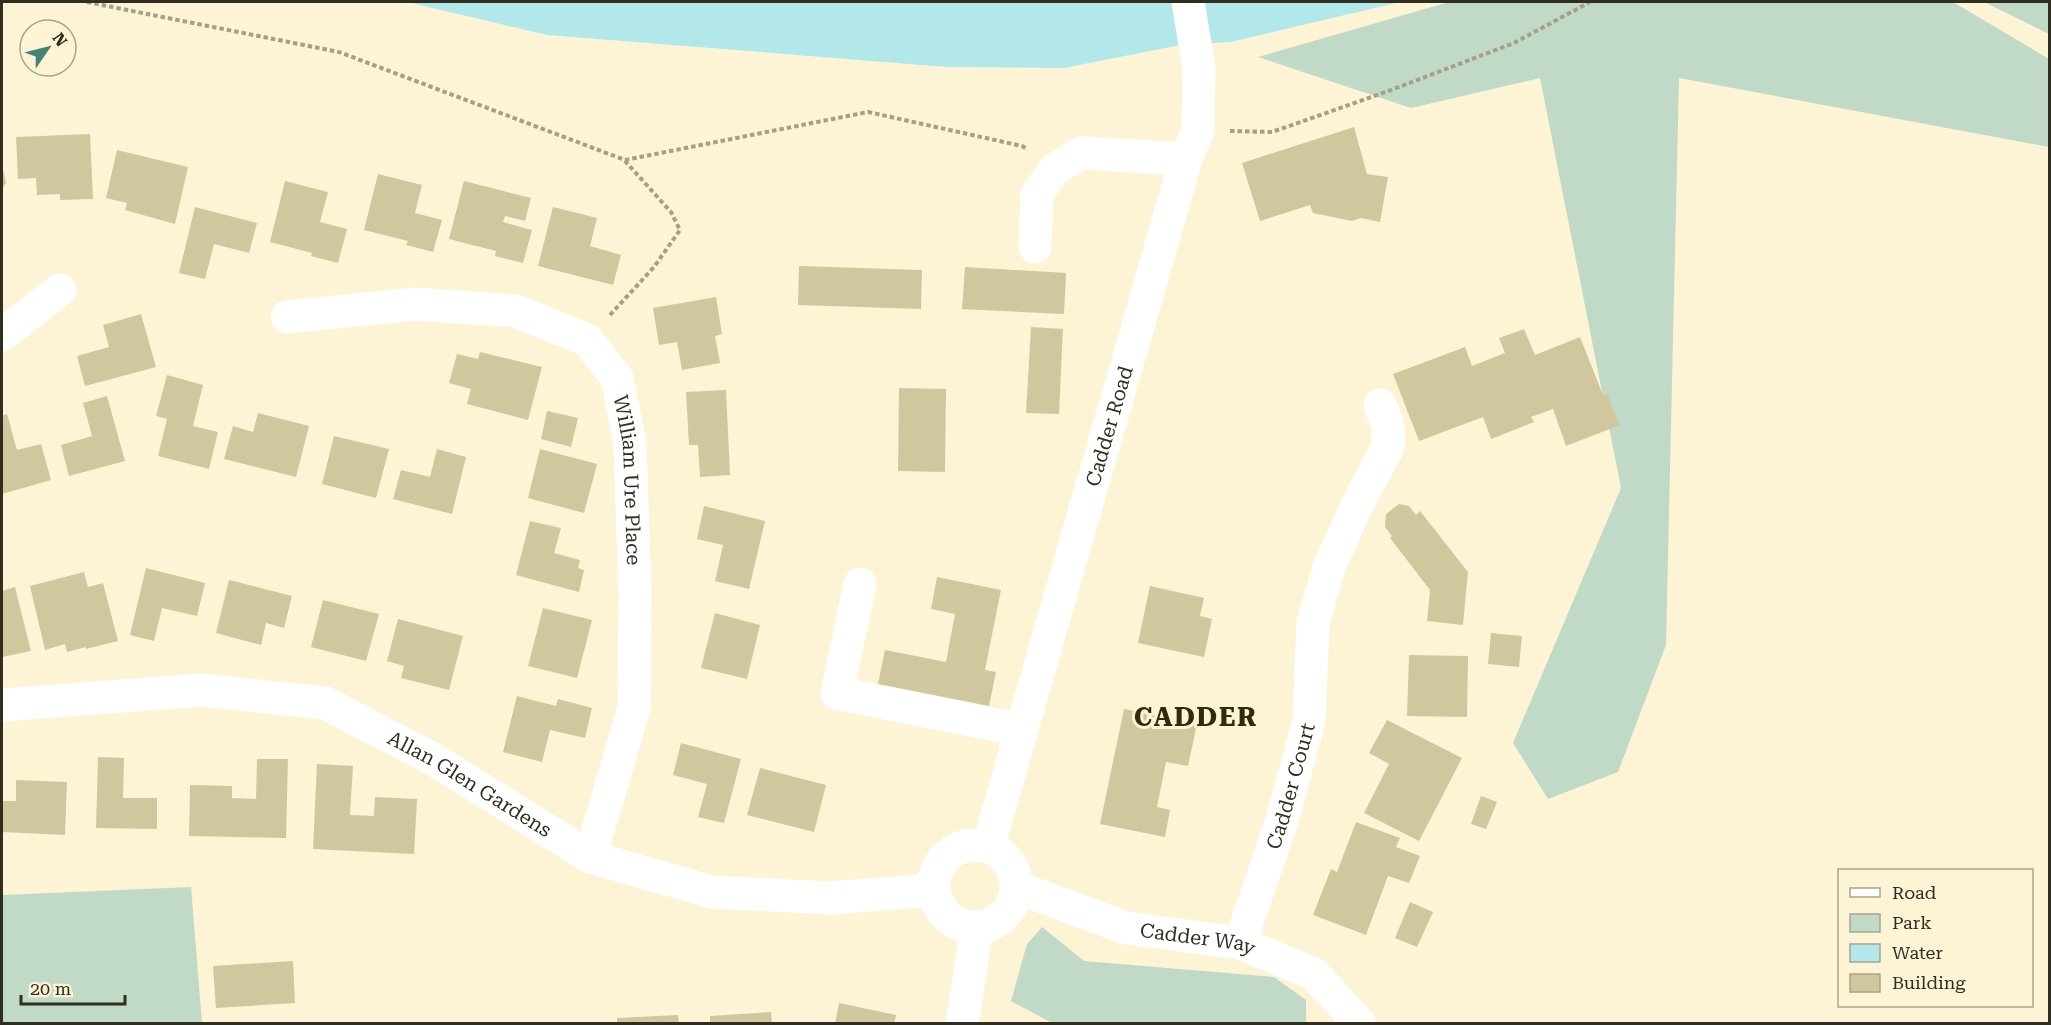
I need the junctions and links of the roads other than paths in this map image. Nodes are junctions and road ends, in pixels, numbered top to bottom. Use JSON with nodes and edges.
{"nodes":[{"id":1,"x":1188,"y":2,"type":"edge"},
{"id":2,"x":1192,"y":144,"type":"junction"},
{"id":3,"x":1035,"y":247,"type":"dead end"},
{"id":4,"x":60,"y":290,"type":"dead end"},
{"id":5,"x":287,"y":317,"type":"dead end"},
{"id":6,"x":2,"y":335,"type":"edge"},
{"id":7,"x":1380,"y":405,"type":"dead end"},
{"id":8,"x":860,"y":584,"type":"dead end"},
{"id":9,"x":2,"y":705,"type":"edge"},
{"id":10,"x":1021,"y":730,"type":"junction"},
{"id":11,"x":988,"y":847,"type":"junction"},
{"id":12,"x":590,"y":857,"type":"junction"},
{"id":13,"x":1016,"y":887,"type":"junction"},
{"id":14,"x":934,"y":890,"type":"junction"},
{"id":15,"x":977,"y":927,"type":"junction"},
{"id":16,"x":1240,"y":943,"type":"junction"},
{"id":17,"x":962,"y":1023,"type":"edge"},
{"id":18,"x":1360,"y":1023,"type":"edge"}],
"edges":[{"from":1,"to":2,"type":"street","name":"Cadder Road"},
{"from":2,"to":3,"type":"street"},
{"from":2,"to":10,"type":"street","name":"Cadder Road"},
{"from":4,"to":6,"type":"street"},
{"from":5,"to":12,"type":"street","name":"William Ure Place"},
{"from":7,"to":16,"type":"street","name":"Cadder Court"},
{"from":8,"to":10,"type":"street"},
{"from":9,"to":12,"type":"street","name":"Allan Glen Gardens"},
{"from":10,"to":11,"type":"street","name":"Cadder Road"},
{"from":11,"to":13,"type":"street"},
{"from":11,"to":14,"type":"street"},
{"from":12,"to":14,"type":"street","name":"Allan Glen Gardens"},
{"from":13,"to":15,"type":"street"},
{"from":13,"to":16,"type":"street","name":"Cadder Way"},
{"from":14,"to":15,"type":"street"},
{"from":15,"to":17,"type":"street"},
{"from":16,"to":18,"type":"street","name":"Cadder Way"}]}
